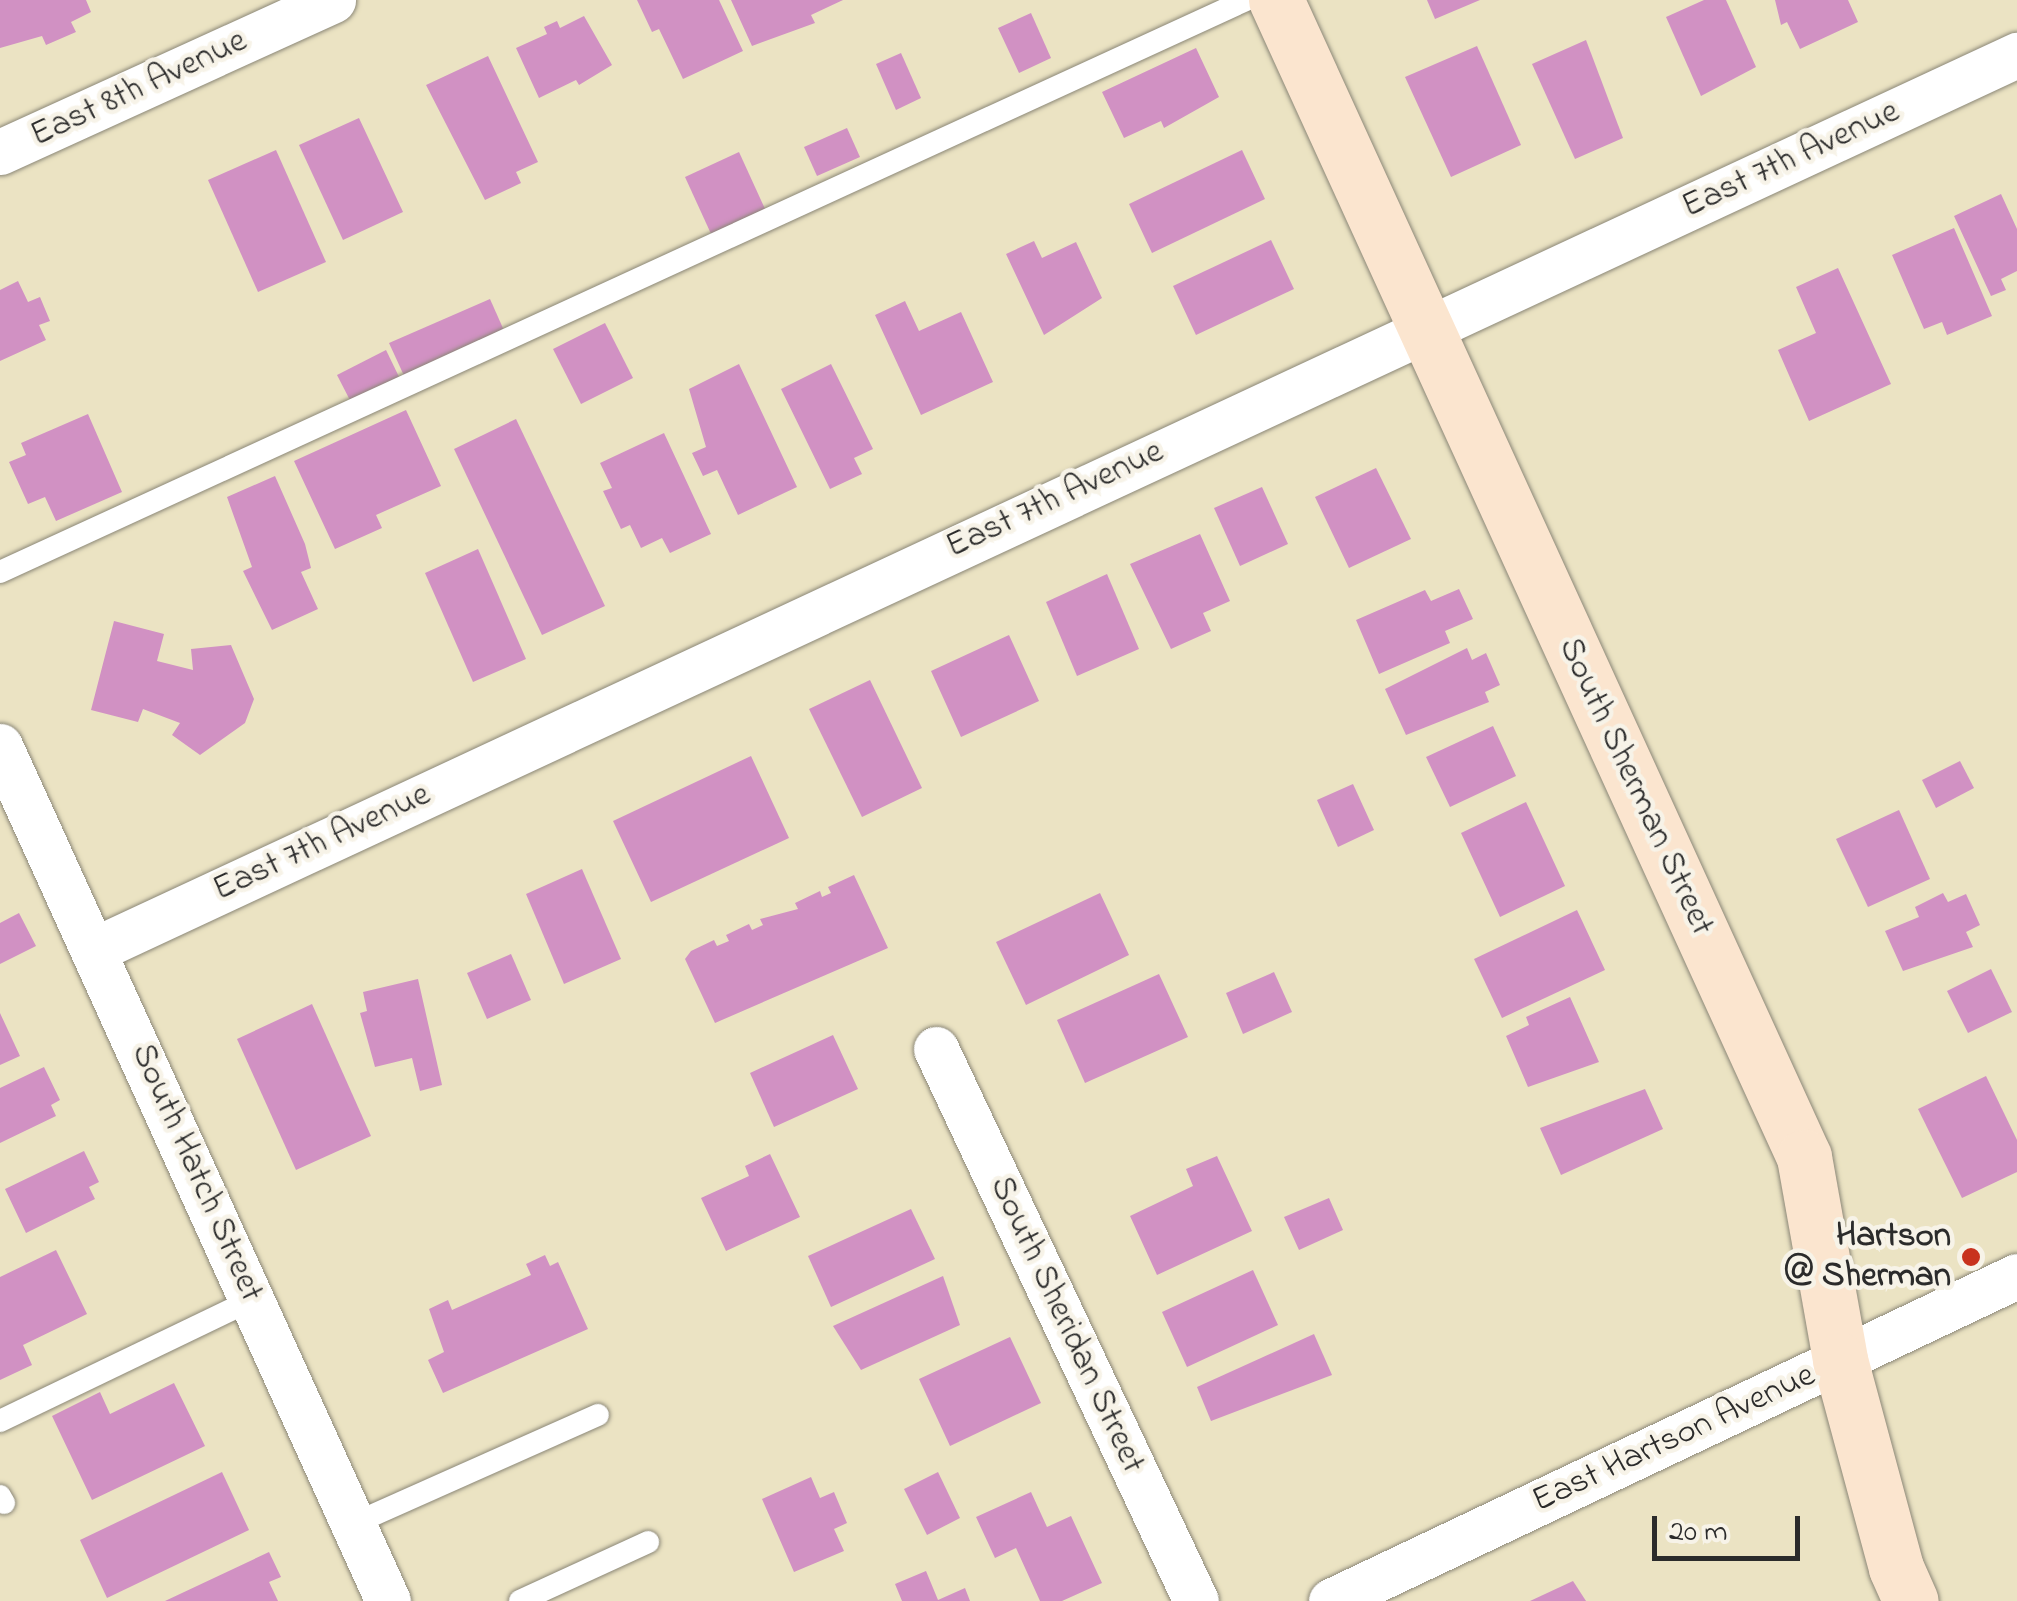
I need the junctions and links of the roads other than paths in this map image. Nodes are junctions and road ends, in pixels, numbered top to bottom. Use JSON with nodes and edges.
{"nodes":[{"id":1,"x":332,"y":0,"type":"edge"},
{"id":2,"x":1246,"y":0,"type":"edge"},
{"id":3,"x":1276,"y":0,"type":"edge"},
{"id":4,"x":2017,"y":55,"type":"edge"},
{"id":5,"x":0,"y":152,"type":"edge"},
{"id":6,"x":1425,"y":327,"type":"junction"},
{"id":7,"x":0,"y":572,"type":"edge"},
{"id":8,"x":0,"y":746,"type":"edge"},
{"id":9,"x":96,"y":949,"type":"junction"},
{"id":10,"x":936,"y":1049,"type":"dead end"},
{"id":11,"x":2017,"y":1276,"type":"edge"},
{"id":12,"x":253,"y":1298,"type":"junction"},
{"id":13,"x":1840,"y":1360,"type":"junction"},
{"id":14,"x":598,"y":1414,"type":"dead end"},
{"id":15,"x":0,"y":1421,"type":"edge"},
{"id":16,"x":353,"y":1524,"type":"junction"},
{"id":17,"x":648,"y":1542,"type":"dead end"},
{"id":18,"x":388,"y":1601,"type":"edge"},
{"id":19,"x":520,"y":1601,"type":"edge"},
{"id":20,"x":1196,"y":1601,"type":"edge"},
{"id":21,"x":1332,"y":1601,"type":"edge"},
{"id":22,"x":1912,"y":1601,"type":"edge"}],
"edges":[{"from":1,"to":5,"type":"street","name":"East 8th Avenue"},
{"from":2,"to":7,"type":"lane"},
{"from":3,"to":6,"type":"street","name":"South Sherman Street"},
{"from":4,"to":6,"type":"street","name":"East 7th Avenue"},
{"from":6,"to":9,"type":"street","name":"East 7th Avenue"},
{"from":6,"to":13,"type":"street","name":"South Sherman Street"},
{"from":8,"to":9,"type":"street","name":"South Hatch Street"},
{"from":9,"to":12,"type":"street","name":"South Hatch Street"},
{"from":10,"to":20,"type":"street","name":"South Sheridan Street"},
{"from":11,"to":13,"type":"street","name":"East Hartson Avenue"},
{"from":12,"to":15,"type":"lane"},
{"from":12,"to":16,"type":"street","name":"South Hatch Street"},
{"from":13,"to":21,"type":"street","name":"East Hartson Avenue"},
{"from":13,"to":22,"type":"street","name":"South Sherman Street"},
{"from":14,"to":16,"type":"lane"},
{"from":16,"to":18,"type":"street","name":"South Hatch Street"},
{"from":17,"to":19,"type":"lane"}]}
